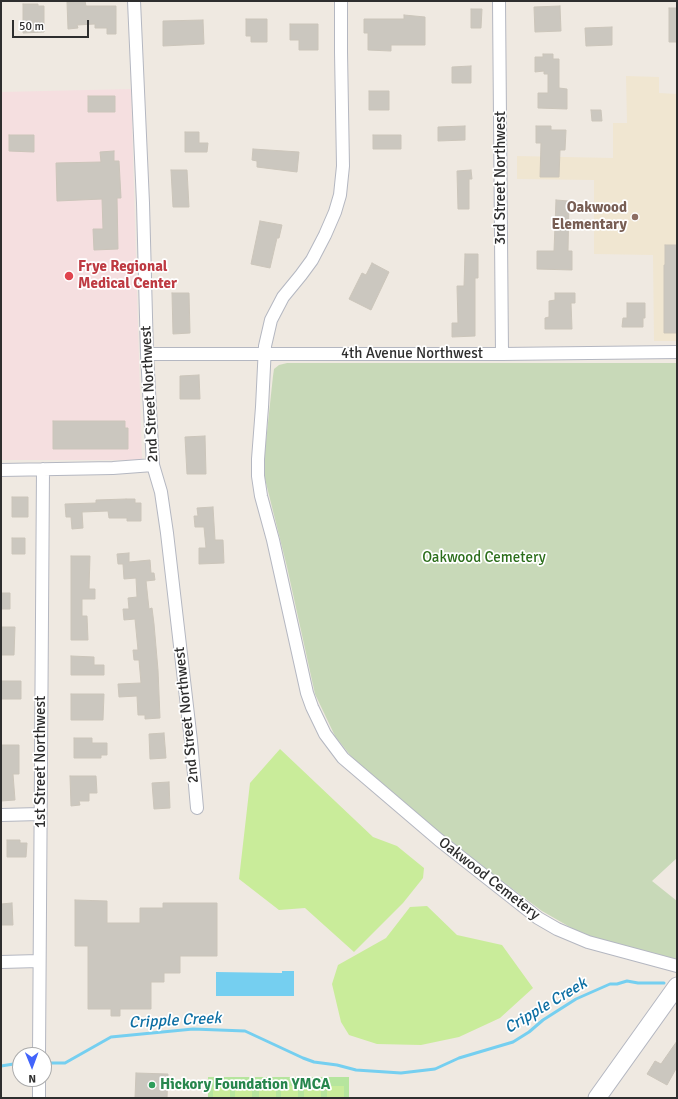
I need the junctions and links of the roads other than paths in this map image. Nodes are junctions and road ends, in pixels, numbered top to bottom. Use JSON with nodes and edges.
{"nodes":[{"id":1,"x":134,"y":1,"type":"edge"},
{"id":2,"x":341,"y":1,"type":"edge"},
{"id":3,"x":499,"y":1,"type":"edge"},
{"id":4,"x":677,"y":352,"type":"edge"},
{"id":5,"x":147,"y":354,"type":"junction"},
{"id":6,"x":266,"y":354,"type":"junction"},
{"id":7,"x":502,"y":354,"type":"junction"},
{"id":8,"x":153,"y":465,"type":"junction"},
{"id":9,"x":44,"y":469,"type":"junction"},
{"id":10,"x":1,"y":470,"type":"edge"},
{"id":11,"x":197,"y":808,"type":"dead end"},
{"id":12,"x":40,"y":814,"type":"junction"},
{"id":13,"x":1,"y":815,"type":"edge"},
{"id":14,"x":39,"y":961,"type":"junction"},
{"id":15,"x":1,"y":962,"type":"edge"},
{"id":16,"x":677,"y":966,"type":"edge"},
{"id":17,"x":677,"y":986,"type":"edge"},
{"id":18,"x":39,"y":1047,"type":"edge"},
{"id":19,"x":39,"y":1087,"type":"edge"},
{"id":20,"x":38,"y":1098,"type":"edge"},
{"id":21,"x":597,"y":1098,"type":"edge"}],
"edges":[{"from":1,"to":5,"type":"street","name":"2nd Street Northwest"},
{"from":2,"to":6,"type":"street","name":"Oakwood Cemetery"},
{"from":3,"to":7,"type":"street","name":"3rd Street Northwest"},
{"from":4,"to":7,"type":"street","name":"4th Avenue Northwest"},
{"from":5,"to":6,"type":"street","name":"4th Avenue Northwest"},
{"from":5,"to":8,"type":"street","name":"2nd Street Northwest"},
{"from":6,"to":7,"type":"street","name":"4th Avenue Northwest"},
{"from":6,"to":16,"type":"street","name":"Oakwood Cemetery"},
{"from":8,"to":9,"type":"street"},
{"from":8,"to":11,"type":"street","name":"2nd Street Northwest"},
{"from":9,"to":10,"type":"street"},
{"from":9,"to":12,"type":"street","name":"1st Street Northwest"},
{"from":12,"to":13,"type":"street"},
{"from":12,"to":14,"type":"street","name":"1st Street Northwest"},
{"from":14,"to":15,"type":"street"},
{"from":14,"to":18,"type":"street","name":"1st Street Northwest"},
{"from":17,"to":21,"type":"main road"},
{"from":19,"to":20,"type":"street"}]}
